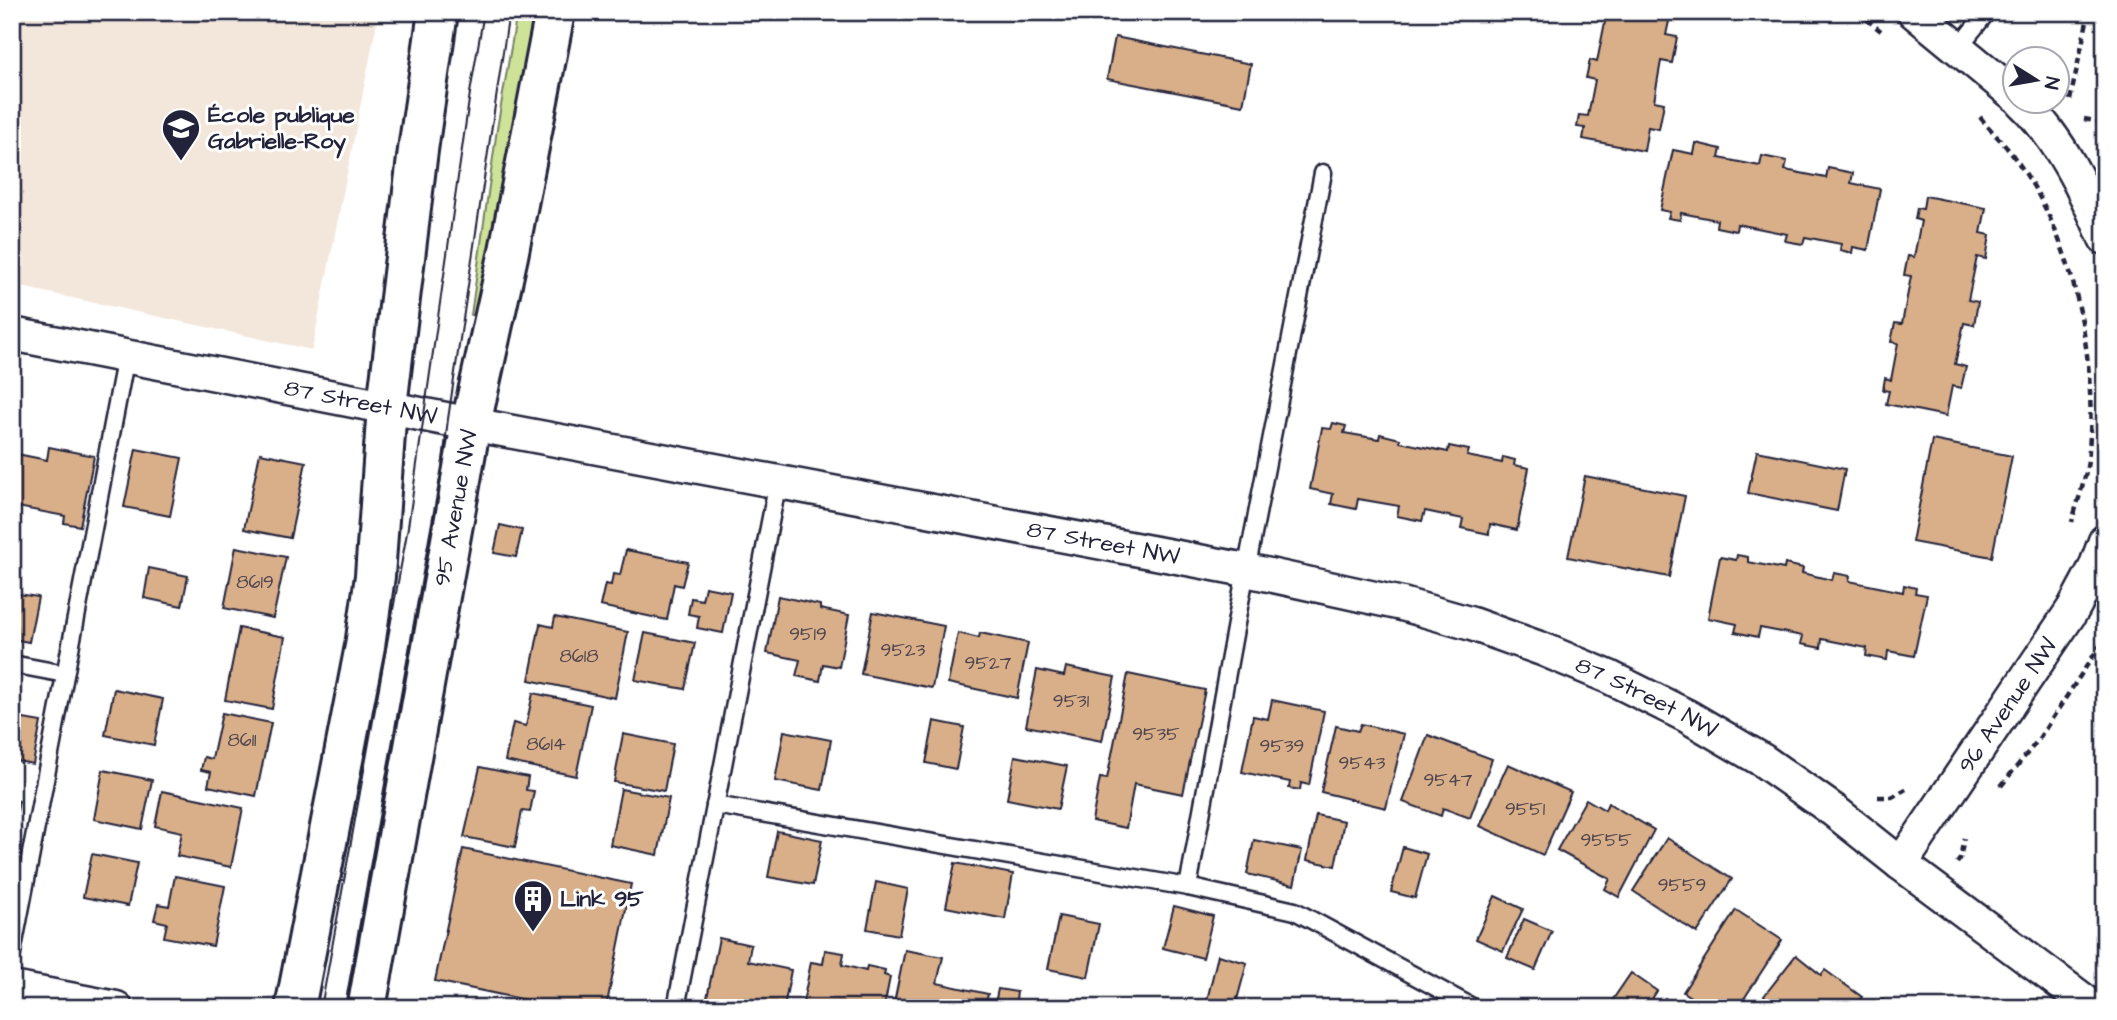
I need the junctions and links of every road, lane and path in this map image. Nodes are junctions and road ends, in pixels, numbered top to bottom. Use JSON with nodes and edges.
{"nodes":[{"id":1,"x":438,"y":12,"type":"edge"},
{"id":2,"x":555,"y":12,"type":"edge"},
{"id":3,"x":1857,"y":12,"type":"edge"},
{"id":4,"x":1914,"y":12,"type":"edge"},
{"id":5,"x":1987,"y":12,"type":"edge"},
{"id":6,"x":2089,"y":12,"type":"edge"},
{"id":7,"x":1886,"y":35,"type":"dead end"},
{"id":8,"x":1958,"y":48,"type":"junction"},
{"id":9,"x":2002,"y":85,"type":"edge"},
{"id":10,"x":2072,"y":93,"type":"edge"},
{"id":11,"x":1975,"y":112,"type":"dead end"},
{"id":12,"x":2033,"y":116,"type":"edge"},
{"id":13,"x":2076,"y":117,"type":"dead end"},
{"id":14,"x":2105,"y":123,"type":"edge"},
{"id":15,"x":1323,"y":173,"type":"dead end"},
{"id":16,"x":2105,"y":239,"type":"edge"},
{"id":17,"x":12,"y":334,"type":"edge"},
{"id":18,"x":126,"y":356,"type":"junction"},
{"id":19,"x":387,"y":406,"type":"junction"},
{"id":20,"x":471,"y":424,"type":"junction"},
{"id":21,"x":778,"y":481,"type":"junction"},
{"id":22,"x":2068,"y":535,"type":"dead end"},
{"id":23,"x":2105,"y":541,"type":"edge"},
{"id":24,"x":1247,"y":570,"type":"junction"},
{"id":25,"x":2105,"y":638,"type":"edge"},
{"id":26,"x":12,"y":664,"type":"edge"},
{"id":27,"x":65,"y":674,"type":"junction"},
{"id":28,"x":1906,"y":788,"type":"dead end"},
{"id":29,"x":1997,"y":791,"type":"dead end"},
{"id":30,"x":1877,"y":797,"type":"dead end"},
{"id":31,"x":715,"y":805,"type":"junction"},
{"id":32,"x":1965,"y":832,"type":"dead end"},
{"id":33,"x":1901,"y":864,"type":"junction"},
{"id":34,"x":1188,"y":887,"type":"junction"},
{"id":35,"x":1937,"y":891,"type":"junction"},
{"id":36,"x":12,"y":953,"type":"edge"},
{"id":37,"x":12,"y":988,"type":"edge"},
{"id":38,"x":116,"y":1008,"type":"edge"},
{"id":39,"x":295,"y":1008,"type":"edge"},
{"id":40,"x":366,"y":1008,"type":"edge"},
{"id":41,"x":676,"y":1008,"type":"edge"},
{"id":42,"x":1474,"y":1008,"type":"edge"},
{"id":43,"x":2094,"y":1008,"type":"edge"}],
"edges":[{"from":1,"to":19,"type":"street"},
{"from":2,"to":20,"type":"street","name":"95 Avenue NW"},
{"from":3,"to":7,"type":"path"},
{"from":4,"to":8,"type":"street"},
{"from":5,"to":8,"type":"lane"},
{"from":6,"to":10,"type":"path"},
{"from":8,"to":9,"type":"street"},
{"from":11,"to":22,"type":"path"},
{"from":12,"to":16,"type":"street"},
{"from":13,"to":14,"type":"path"},
{"from":15,"to":24,"type":"lane"},
{"from":17,"to":18,"type":"street","name":"87 Street NW"},
{"from":18,"to":19,"type":"street","name":"87 Street NW"},
{"from":18,"to":27,"type":"lane"},
{"from":19,"to":20,"type":"street","name":"87 Street NW"},
{"from":19,"to":39,"type":"street"},
{"from":20,"to":21,"type":"street","name":"87 Street NW"},
{"from":20,"to":40,"type":"street","name":"95 Avenue NW"},
{"from":21,"to":24,"type":"street","name":"87 Street NW"},
{"from":21,"to":31,"type":"lane"},
{"from":23,"to":33,"type":"street","name":"96 Avenue NW"},
{"from":24,"to":33,"type":"street","name":"87 Street NW"},
{"from":24,"to":34,"type":"lane"},
{"from":25,"to":29,"type":"path"},
{"from":26,"to":27,"type":"lane"},
{"from":27,"to":36,"type":"lane"},
{"from":28,"to":30,"type":"path"},
{"from":31,"to":34,"type":"lane"},
{"from":31,"to":41,"type":"lane"},
{"from":32,"to":35,"type":"path"},
{"from":33,"to":35,"type":"street","name":"87 Street NW"},
{"from":34,"to":42,"type":"lane"},
{"from":35,"to":43,"type":"street","name":"87 Street NW"},
{"from":37,"to":38,"type":"street"}]}
